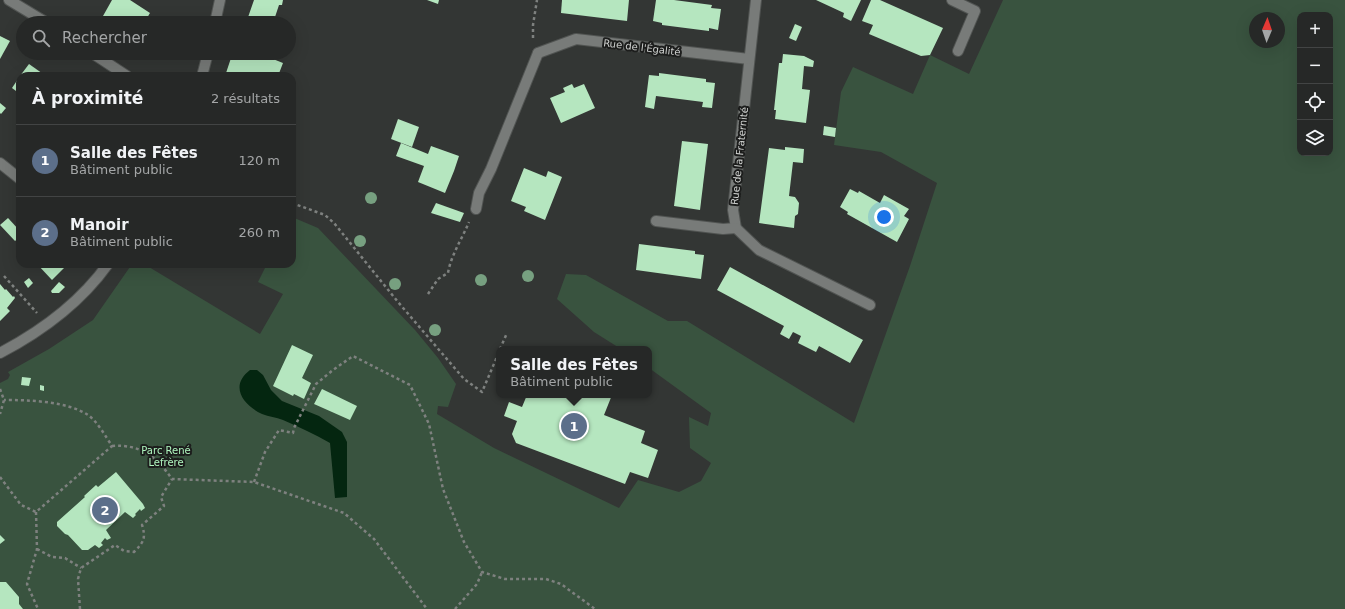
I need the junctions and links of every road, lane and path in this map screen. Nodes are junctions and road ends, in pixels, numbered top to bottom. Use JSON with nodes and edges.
{"nodes":[{"id":1,"x":9,"y":0,"type":"edge"},
{"id":2,"x":220,"y":0,"type":"edge"},
{"id":3,"x":537,"y":0,"type":"edge"},
{"id":4,"x":756,"y":0,"type":"edge"},
{"id":5,"x":952,"y":0,"type":"edge"},
{"id":6,"x":35,"y":16,"type":"edge"},
{"id":7,"x":217,"y":16,"type":"edge"},
{"id":8,"x":958,"y":51,"type":"dead end"},
{"id":9,"x":538,"y":54,"type":"junction"},
{"id":10,"x":749,"y":59,"type":"junction"},
{"id":11,"x":103,"y":60,"type":"edge"},
{"id":12,"x":206,"y":60,"type":"edge"},
{"id":13,"x":122,"y":72,"type":"edge"},
{"id":14,"x":203,"y":72,"type":"edge"},
{"id":15,"x":0,"y":163,"type":"edge"},
{"id":16,"x":16,"y":176,"type":"edge"},
{"id":17,"x":296,"y":204,"type":"edge"},
{"id":18,"x":476,"y":209,"type":"joint"},
{"id":19,"x":656,"y":221,"type":"dead end"},
{"id":20,"x":736,"y":228,"type":"junction"},
{"id":21,"x":105,"y":268,"type":"edge"},
{"id":22,"x":4,"y":276,"type":"dead end"},
{"id":23,"x":428,"y":294,"type":"dead end"},
{"id":24,"x":870,"y":305,"type":"dead end"},
{"id":25,"x":47,"y":323,"type":"junction"},
{"id":26,"x":507,"y":333,"type":"dead end"},
{"id":27,"x":502,"y":346,"type":"edge"},
{"id":28,"x":0,"y":353,"type":"edge"},
{"id":29,"x":496,"y":359,"type":"edge"},
{"id":30,"x":0,"y":389,"type":"edge"},
{"id":31,"x":4,"y":400,"type":"junction"},
{"id":32,"x":0,"y":414,"type":"edge"},
{"id":33,"x":112,"y":446,"type":"junction"},
{"id":34,"x":0,"y":477,"type":"edge"},
{"id":35,"x":172,"y":479,"type":"junction"},
{"id":36,"x":254,"y":482,"type":"junction"},
{"id":37,"x":36,"y":512,"type":"junction"},
{"id":38,"x":37,"y":549,"type":"junction"},
{"id":39,"x":81,"y":568,"type":"junction"},
{"id":40,"x":482,"y":572,"type":"junction"},
{"id":41,"x":38,"y":609,"type":"edge"},
{"id":42,"x":80,"y":609,"type":"edge"},
{"id":43,"x":427,"y":609,"type":"edge"},
{"id":44,"x":455,"y":609,"type":"edge"},
{"id":45,"x":595,"y":609,"type":"edge"}],
"edges":[{"from":1,"to":6,"type":"street"},
{"from":2,"to":7,"type":"street"},
{"from":3,"to":9,"type":"path"},
{"from":4,"to":10,"type":"street","name":"Rue de la Fraternité"},
{"from":5,"to":8,"type":"street"},
{"from":9,"to":10,"type":"street","name":"Rue de l'Égalité"},
{"from":9,"to":18,"type":"street"},
{"from":10,"to":20,"type":"street","name":"Rue de la Fraternité"},
{"from":11,"to":13,"type":"street"},
{"from":12,"to":14,"type":"street"},
{"from":15,"to":16,"type":"street"},
{"from":17,"to":29,"type":"path"},
{"from":18,"to":23,"type":"path"},
{"from":19,"to":20,"type":"street"},
{"from":20,"to":24,"type":"street"},
{"from":21,"to":25,"type":"street"},
{"from":22,"to":25,"type":"path"},
{"from":25,"to":28,"type":"street"},
{"from":26,"to":27,"type":"path"},
{"from":30,"to":31,"type":"path"},
{"from":31,"to":32,"type":"path"},
{"from":31,"to":33,"type":"path"},
{"from":33,"to":35,"type":"path"},
{"from":33,"to":37,"type":"path"},
{"from":34,"to":37,"type":"path"},
{"from":35,"to":36,"type":"path"},
{"from":35,"to":39,"type":"path"},
{"from":36,"to":40,"type":"path"},
{"from":36,"to":43,"type":"path"},
{"from":37,"to":38,"type":"path"},
{"from":38,"to":39,"type":"path"},
{"from":38,"to":41,"type":"path"},
{"from":39,"to":42,"type":"path"},
{"from":40,"to":44,"type":"path"},
{"from":40,"to":45,"type":"path"}]}
